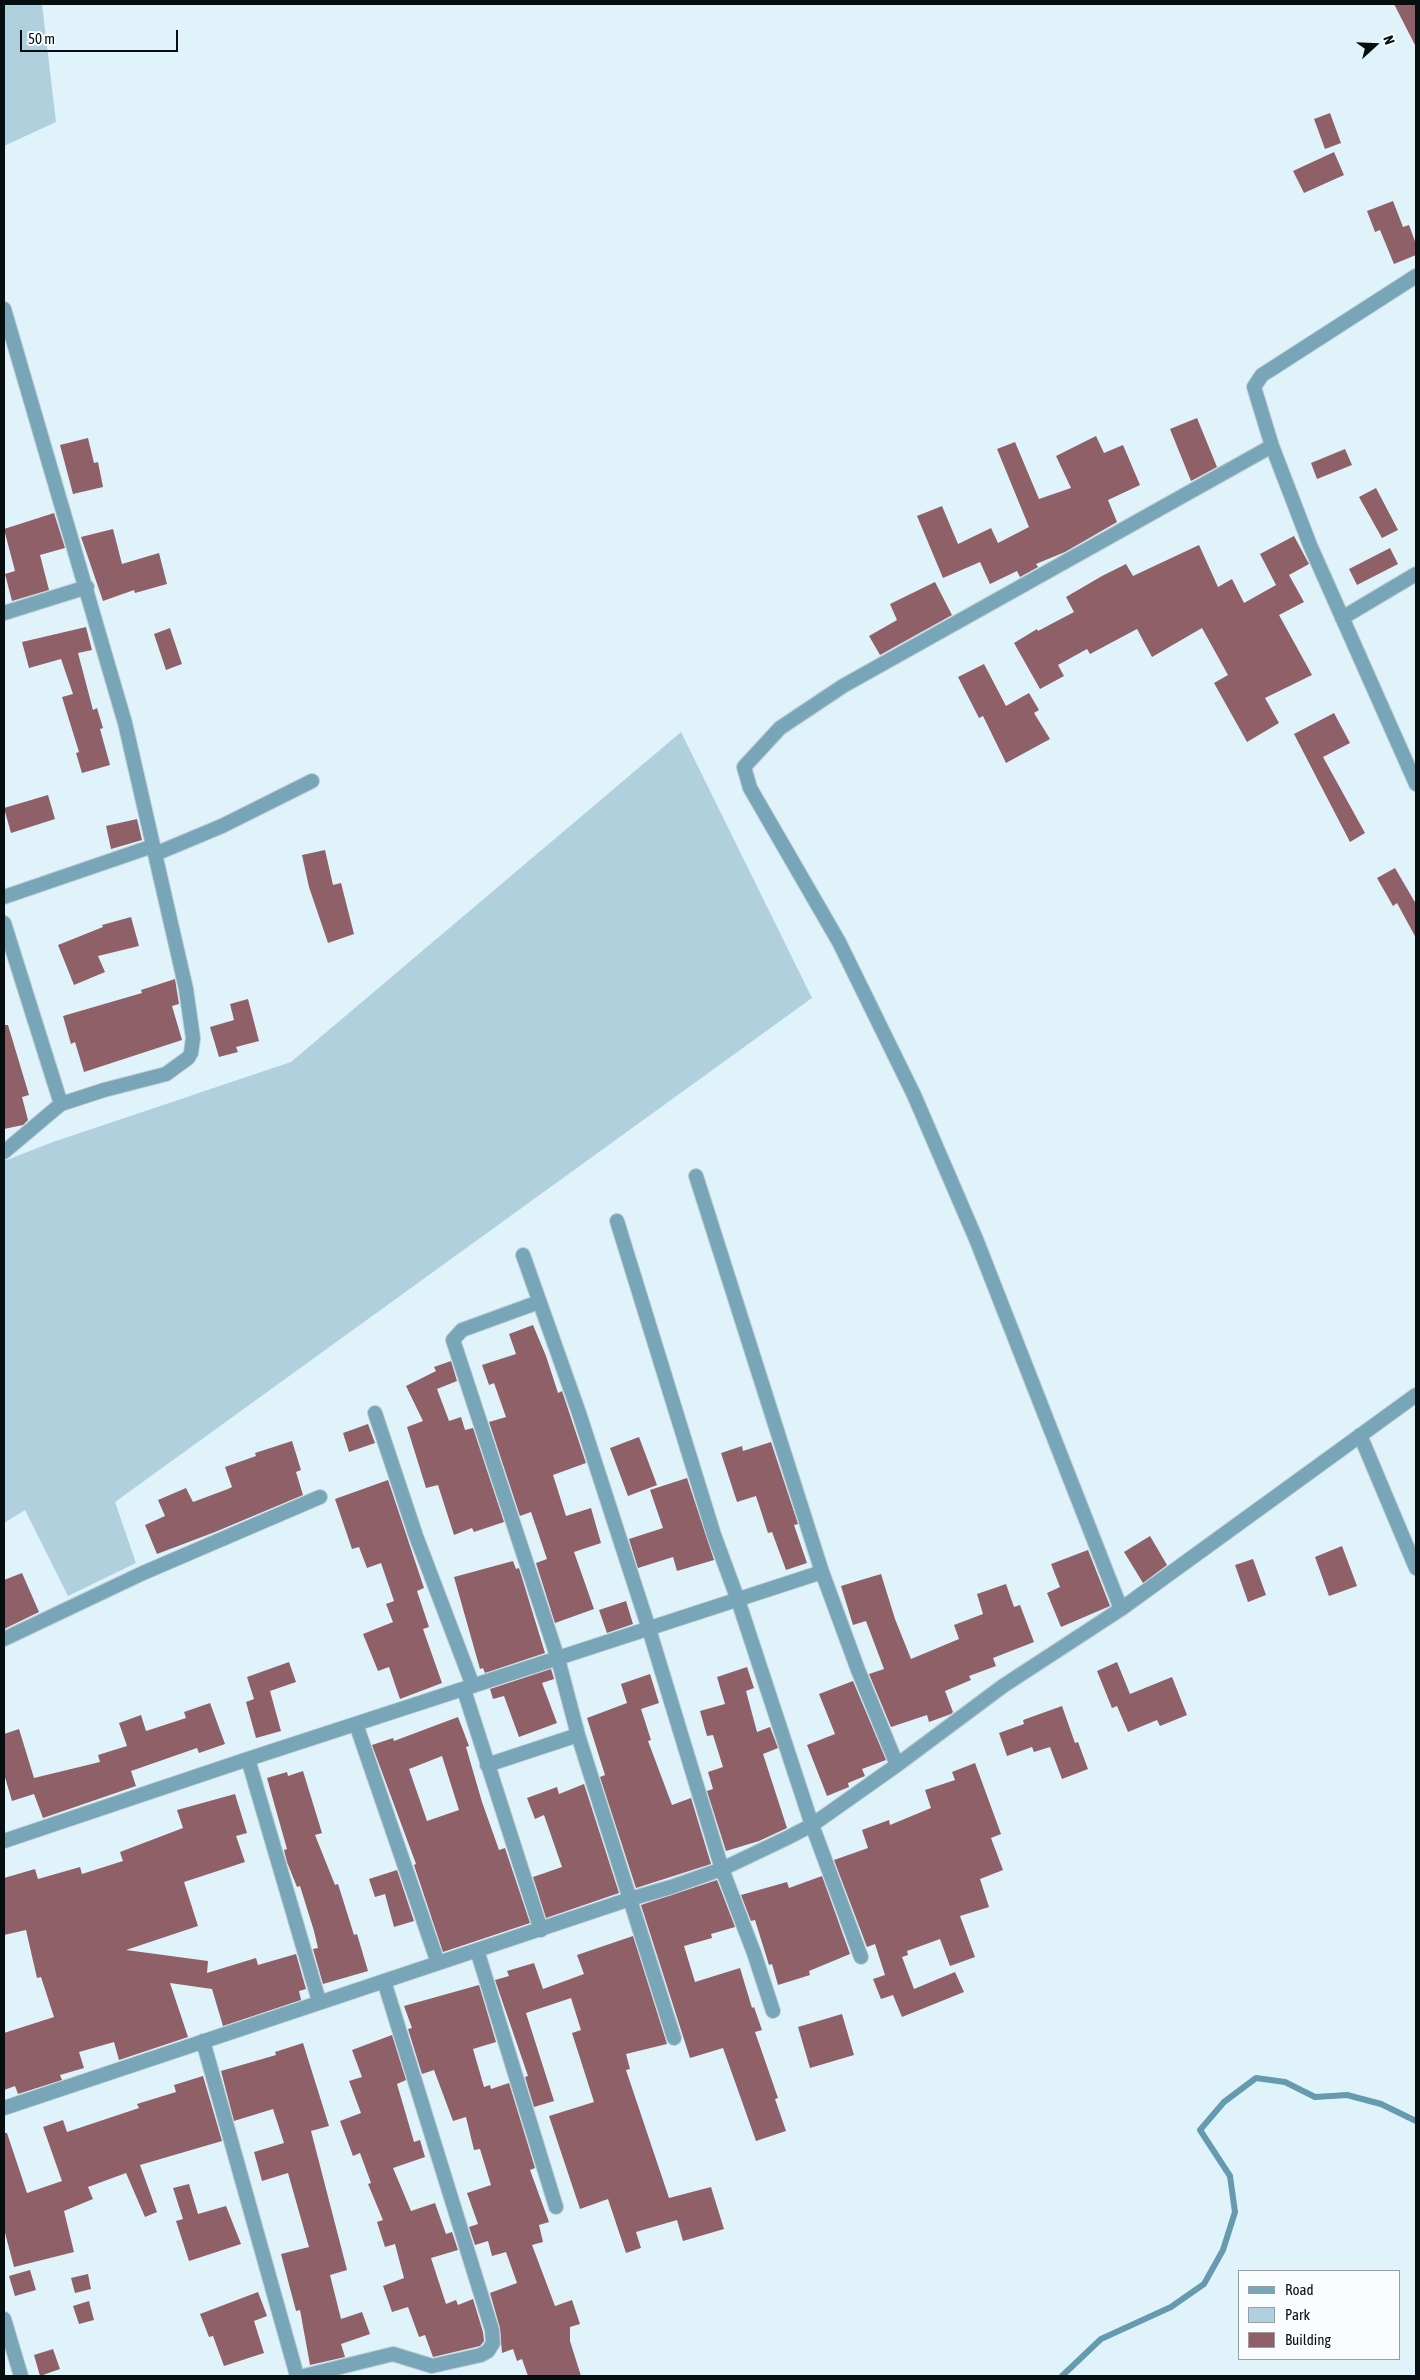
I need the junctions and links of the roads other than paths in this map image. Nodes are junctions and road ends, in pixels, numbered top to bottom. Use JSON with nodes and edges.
{"nodes":[{"id":1,"x":1416,"y":276,"type":"edge"},
{"id":2,"x":4,"y":309,"type":"edge"},
{"id":3,"x":9,"y":343,"type":"edge"},
{"id":4,"x":1272,"y":446,"type":"junction"},
{"id":5,"x":1416,"y":574,"type":"edge"},
{"id":6,"x":87,"y":587,"type":"junction"},
{"id":7,"x":4,"y":613,"type":"edge"},
{"id":8,"x":1342,"y":618,"type":"junction"},
{"id":9,"x":312,"y":781,"type":"dead end"},
{"id":10,"x":1416,"y":784,"type":"edge"},
{"id":11,"x":154,"y":850,"type":"junction"},
{"id":12,"x":4,"y":897,"type":"edge"},
{"id":13,"x":4,"y":923,"type":"edge"},
{"id":14,"x":61,"y":1104,"type":"junction"},
{"id":15,"x":4,"y":1152,"type":"edge"},
{"id":16,"x":696,"y":1176,"type":"dead end"},
{"id":17,"x":617,"y":1221,"type":"dead end"},
{"id":18,"x":523,"y":1255,"type":"dead end"},
{"id":19,"x":539,"y":1302,"type":"junction"},
{"id":20,"x":1416,"y":1395,"type":"edge"},
{"id":21,"x":375,"y":1412,"type":"dead end"},
{"id":22,"x":1360,"y":1435,"type":"junction"},
{"id":23,"x":320,"y":1497,"type":"dead end"},
{"id":24,"x":1416,"y":1568,"type":"edge"},
{"id":25,"x":822,"y":1572,"type":"junction"},
{"id":26,"x":738,"y":1600,"type":"junction"},
{"id":27,"x":1121,"y":1609,"type":"junction"},
{"id":28,"x":649,"y":1629,"type":"junction"},
{"id":29,"x":4,"y":1639,"type":"edge"},
{"id":30,"x":558,"y":1658,"type":"junction"},
{"id":31,"x":469,"y":1688,"type":"junction"},
{"id":32,"x":356,"y":1724,"type":"junction"},
{"id":33,"x":578,"y":1735,"type":"junction"},
{"id":34,"x":248,"y":1759,"type":"junction"},
{"id":35,"x":487,"y":1765,"type":"junction"},
{"id":36,"x":897,"y":1765,"type":"junction"},
{"id":37,"x":812,"y":1825,"type":"junction"},
{"id":38,"x":4,"y":1841,"type":"edge"},
{"id":39,"x":722,"y":1869,"type":"junction"},
{"id":40,"x":630,"y":1899,"type":"junction"},
{"id":41,"x":541,"y":1930,"type":"junction"},
{"id":42,"x":477,"y":1950,"type":"junction"},
{"id":43,"x":861,"y":1957,"type":"dead end"},
{"id":44,"x":438,"y":1963,"type":"junction"},
{"id":45,"x":384,"y":1981,"type":"junction"},
{"id":46,"x":319,"y":2001,"type":"junction"},
{"id":47,"x":773,"y":2011,"type":"dead end"},
{"id":48,"x":674,"y":2038,"type":"dead end"},
{"id":49,"x":203,"y":2041,"type":"junction"},
{"id":50,"x":4,"y":2108,"type":"edge"},
{"id":51,"x":556,"y":2207,"type":"dead end"},
{"id":52,"x":4,"y":2319,"type":"edge"},
{"id":53,"x":21,"y":2376,"type":"edge"},
{"id":54,"x":297,"y":2376,"type":"edge"},
{"id":55,"x":304,"y":2376,"type":"edge"}],
"edges":[{"from":1,"to":4,"type":"street"},
{"from":2,"to":3,"type":"street"},
{"from":3,"to":6,"type":"street"},
{"from":4,"to":8,"type":"street"},
{"from":4,"to":27,"type":"street"},
{"from":5,"to":8,"type":"street"},
{"from":6,"to":7,"type":"street"},
{"from":6,"to":11,"type":"street"},
{"from":8,"to":10,"type":"street"},
{"from":9,"to":11,"type":"street"},
{"from":11,"to":12,"type":"street"},
{"from":11,"to":14,"type":"street"},
{"from":13,"to":14,"type":"street"},
{"from":14,"to":15,"type":"street"},
{"from":16,"to":25,"type":"street"},
{"from":17,"to":26,"type":"street"},
{"from":18,"to":19,"type":"street"},
{"from":19,"to":28,"type":"street"},
{"from":19,"to":30,"type":"street"},
{"from":20,"to":22,"type":"street"},
{"from":21,"to":31,"type":"street"},
{"from":22,"to":24,"type":"street"},
{"from":22,"to":27,"type":"street"},
{"from":23,"to":29,"type":"street"},
{"from":25,"to":26,"type":"street"},
{"from":25,"to":36,"type":"street"},
{"from":26,"to":28,"type":"street"},
{"from":26,"to":37,"type":"street"},
{"from":27,"to":36,"type":"street"},
{"from":28,"to":30,"type":"street"},
{"from":28,"to":39,"type":"street"},
{"from":30,"to":31,"type":"street"},
{"from":30,"to":33,"type":"street"},
{"from":31,"to":32,"type":"street"},
{"from":31,"to":35,"type":"street"},
{"from":32,"to":34,"type":"street"},
{"from":32,"to":44,"type":"street"},
{"from":33,"to":35,"type":"street"},
{"from":33,"to":40,"type":"street"},
{"from":34,"to":38,"type":"street"},
{"from":34,"to":46,"type":"street"},
{"from":35,"to":41,"type":"street"},
{"from":36,"to":37,"type":"street"},
{"from":37,"to":39,"type":"street"},
{"from":37,"to":43,"type":"street"},
{"from":39,"to":40,"type":"street"},
{"from":39,"to":47,"type":"street"},
{"from":40,"to":41,"type":"street"},
{"from":40,"to":48,"type":"street"},
{"from":41,"to":42,"type":"street"},
{"from":42,"to":44,"type":"street"},
{"from":42,"to":51,"type":"street"},
{"from":44,"to":45,"type":"street"},
{"from":45,"to":46,"type":"street"},
{"from":45,"to":55,"type":"street"},
{"from":46,"to":49,"type":"street"},
{"from":49,"to":50,"type":"street"},
{"from":49,"to":54,"type":"street"},
{"from":52,"to":53,"type":"street"}]}
